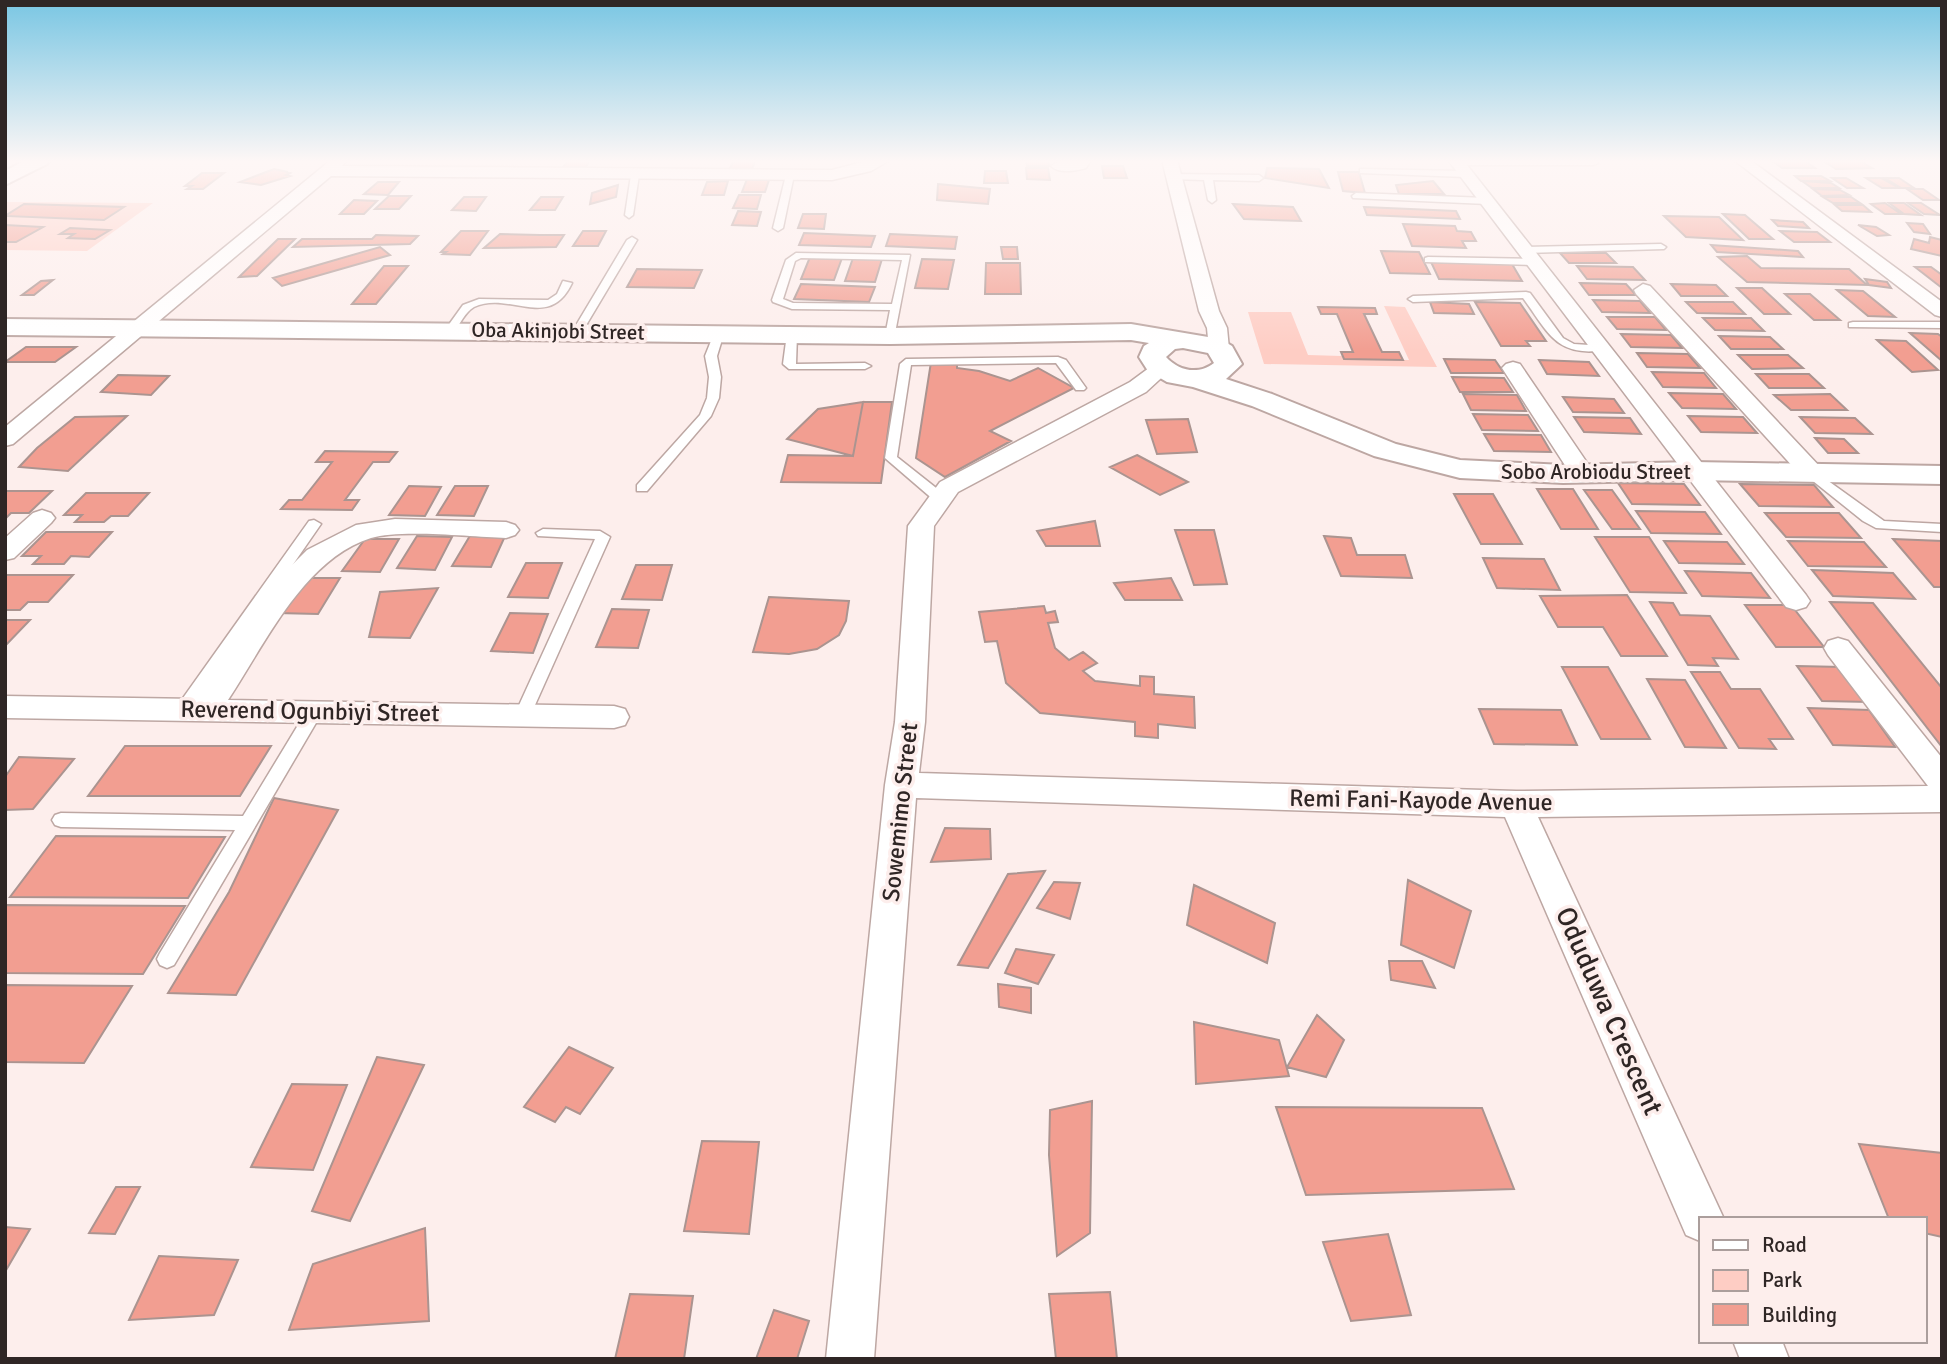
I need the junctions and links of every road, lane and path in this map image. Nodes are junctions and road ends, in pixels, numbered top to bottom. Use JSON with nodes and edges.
{"nodes":[{"id":1,"x":265,"y":224,"type":"edge"},
{"id":2,"x":779,"y":224,"type":"edge"},
{"id":3,"x":1186,"y":224,"type":"edge"},
{"id":4,"x":1505,"y":224,"type":"edge"},
{"id":5,"x":1824,"y":224,"type":"edge"},
{"id":6,"x":778,"y":228,"type":"dead end"},
{"id":7,"x":632,"y":240,"type":"dead end"},
{"id":8,"x":1661,"y":247,"type":"dead end"},
{"id":9,"x":1530,"y":256,"type":"junction"},
{"id":10,"x":1428,"y":260,"type":"dead end"},
{"id":11,"x":567,"y":283,"type":"dead end"},
{"id":12,"x":1643,"y":289,"type":"dead end"},
{"id":13,"x":1413,"y":299,"type":"dead end"},
{"id":14,"x":895,"y":307,"type":"junction"},
{"id":15,"x":1209,"y":311,"type":"junction"},
{"id":16,"x":1941,"y":314,"type":"edge"},
{"id":17,"x":1853,"y":325,"type":"dead end"},
{"id":18,"x":5,"y":327,"type":"edge"},
{"id":19,"x":142,"y":328,"type":"junction"},
{"id":20,"x":450,"y":330,"type":"junction"},
{"id":21,"x":578,"y":331,"type":"junction"},
{"id":22,"x":719,"y":333,"type":"junction"},
{"id":23,"x":1111,"y":333,"type":"junction"},
{"id":24,"x":792,"y":334,"type":"junction"},
{"id":25,"x":890,"y":336,"type":"junction"},
{"id":26,"x":1181,"y":340,"type":"junction"},
{"id":27,"x":973,"y":347,"type":"junction"},
{"id":28,"x":1601,"y":348,"type":"junction"},
{"id":29,"x":1223,"y":354,"type":"junction"},
{"id":30,"x":865,"y":366,"type":"dead end"},
{"id":31,"x":1513,"y":368,"type":"dead end"},
{"id":32,"x":1151,"y":369,"type":"junction"},
{"id":33,"x":1190,"y":378,"type":"junction"},
{"id":34,"x":1080,"y":388,"type":"dead end"},
{"id":35,"x":1262,"y":400,"type":"junction"},
{"id":36,"x":5,"y":439,"type":"edge"},
{"id":37,"x":1693,"y":471,"type":"junction"},
{"id":38,"x":1582,"y":473,"type":"junction"},
{"id":39,"x":1813,"y":474,"type":"junction"},
{"id":40,"x":1942,"y":475,"type":"edge"},
{"id":41,"x":642,"y":488,"type":"dead end"},
{"id":42,"x":940,"y":498,"type":"junction"},
{"id":43,"x":42,"y":518,"type":"dead end"},
{"id":44,"x":314,"y":524,"type":"dead end"},
{"id":45,"x":1942,"y":528,"type":"edge"},
{"id":46,"x":506,"y":530,"type":"dead end"},
{"id":47,"x":543,"y":533,"type":"dead end"},
{"id":48,"x":5,"y":552,"type":"edge"},
{"id":49,"x":1796,"y":601,"type":"dead end"},
{"id":50,"x":1838,"y":648,"type":"dead end"},
{"id":51,"x":195,"y":709,"type":"junction"},
{"id":52,"x":8,"y":710,"type":"edge"},
{"id":53,"x":315,"y":711,"type":"junction"},
{"id":54,"x":523,"y":714,"type":"junction"},
{"id":55,"x":614,"y":717,"type":"dead end"},
{"id":56,"x":1942,"y":780,"type":"edge"},
{"id":57,"x":901,"y":785,"type":"junction"},
{"id":58,"x":1942,"y":799,"type":"edge"},
{"id":59,"x":1516,"y":804,"type":"junction"},
{"id":60,"x":61,"y":820,"type":"dead end"},
{"id":61,"x":248,"y":823,"type":"junction"},
{"id":62,"x":167,"y":958,"type":"dead end"},
{"id":63,"x":1701,"y":1217,"type":"edge"},
{"id":64,"x":1758,"y":1343,"type":"edge"},
{"id":65,"x":850,"y":1359,"type":"edge"},
{"id":66,"x":1765,"y":1359,"type":"edge"}],
"edges":[{"from":1,"to":19,"type":"street"},
{"from":2,"to":6,"type":"lane"},
{"from":3,"to":15,"type":"street"},
{"from":4,"to":9,"type":"street"},
{"from":5,"to":16,"type":"street"},
{"from":7,"to":21,"type":"lane"},
{"from":8,"to":9,"type":"lane"},
{"from":9,"to":10,"type":"lane"},
{"from":9,"to":28,"type":"street"},
{"from":11,"to":20,"type":"lane"},
{"from":12,"to":39,"type":"street"},
{"from":13,"to":28,"type":"lane"},
{"from":14,"to":14,"type":"lane"},
{"from":14,"to":25,"type":"lane"},
{"from":15,"to":26,"type":"street"},
{"from":15,"to":29,"type":"street"},
{"from":16,"to":17,"type":"lane"},
{"from":18,"to":19,"type":"street","name":"Oba Akinjobi Street"},
{"from":19,"to":20,"type":"street","name":"Oba Akinjobi Street"},
{"from":19,"to":36,"type":"street"},
{"from":20,"to":21,"type":"street","name":"Oba Akinjobi Street"},
{"from":21,"to":22,"type":"street","name":"Oba Akinjobi Street"},
{"from":22,"to":24,"type":"street","name":"Oba Akinjobi Street"},
{"from":22,"to":41,"type":"lane"},
{"from":23,"to":26,"type":"street","name":"Oba Akinjobi Street"},
{"from":23,"to":27,"type":"street","name":"Oba Akinjobi Street"},
{"from":23,"to":32,"type":"street","name":"Oba Akinjobi Street"},
{"from":24,"to":25,"type":"street","name":"Oba Akinjobi Street"},
{"from":24,"to":30,"type":"lane"},
{"from":25,"to":27,"type":"street","name":"Oba Akinjobi Street"},
{"from":26,"to":29,"type":"street","name":"Oba Akinjobi Street"},
{"from":26,"to":32,"type":"street"},
{"from":27,"to":34,"type":"lane"},
{"from":27,"to":42,"type":"lane"},
{"from":28,"to":37,"type":"street"},
{"from":29,"to":33,"type":"street"},
{"from":29,"to":35,"type":"street","name":"Sobo Arobiodu Street"},
{"from":31,"to":38,"type":"street"},
{"from":32,"to":33,"type":"street","name":"Oba Akinjobi Street"},
{"from":32,"to":42,"type":"street","name":"Sowemimo Street"},
{"from":33,"to":35,"type":"street","name":"Sobo Arobiodu Street"},
{"from":35,"to":38,"type":"street","name":"Sobo Arobiodu Street"},
{"from":37,"to":38,"type":"street","name":"Sobo Arobiodu Street"},
{"from":37,"to":39,"type":"street","name":"Sobo Arobiodu Street"},
{"from":37,"to":49,"type":"street"},
{"from":39,"to":40,"type":"street","name":"Sobo Arobiodu Street"},
{"from":39,"to":45,"type":"lane"},
{"from":42,"to":57,"type":"street","name":"Sowemimo Street"},
{"from":43,"to":48,"type":"street"},
{"from":44,"to":51,"type":"lane"},
{"from":46,"to":51,"type":"street"},
{"from":47,"to":54,"type":"lane"},
{"from":50,"to":56,"type":"street"},
{"from":51,"to":52,"type":"street","name":"Reverend Ogunbiyi Street"},
{"from":51,"to":53,"type":"street","name":"Reverend Ogunbiyi Street"},
{"from":53,"to":54,"type":"street","name":"Reverend Ogunbiyi Street"},
{"from":53,"to":61,"type":"lane"},
{"from":54,"to":55,"type":"street","name":"Reverend Ogunbiyi Street"},
{"from":57,"to":59,"type":"street","name":"Remi Fani-Kayode Avenue"},
{"from":57,"to":65,"type":"street","name":"Sowemimo Street"},
{"from":58,"to":59,"type":"street","name":"Remi Fani-Kayode Avenue"},
{"from":59,"to":63,"type":"street","name":"Oduduwa Crescent"},
{"from":60,"to":61,"type":"lane"},
{"from":61,"to":62,"type":"lane"},
{"from":64,"to":66,"type":"street"}]}
